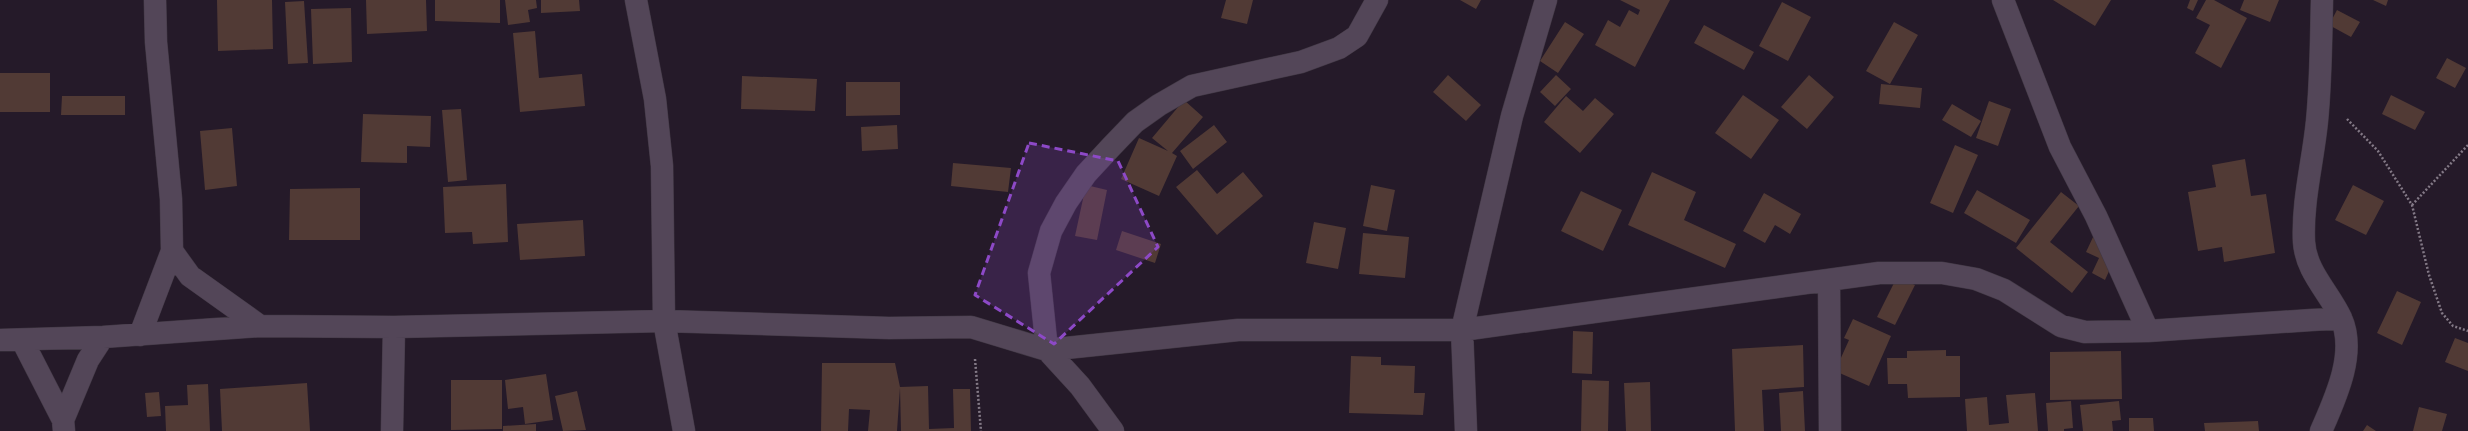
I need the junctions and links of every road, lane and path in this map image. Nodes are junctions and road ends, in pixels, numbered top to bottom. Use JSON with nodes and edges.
{"nodes":[{"id":1,"x":155,"y":0,"type":"edge"},
{"id":2,"x":636,"y":0,"type":"edge"},
{"id":3,"x":1377,"y":0,"type":"edge"},
{"id":4,"x":1546,"y":0,"type":"edge"},
{"id":5,"x":2003,"y":0,"type":"edge"},
{"id":6,"x":2322,"y":0,"type":"edge"},
{"id":7,"x":2320,"y":90,"type":"junction"},
{"id":8,"x":2468,"y":146,"type":"edge"},
{"id":9,"x":2412,"y":205,"type":"junction"},
{"id":10,"x":172,"y":251,"type":"junction"},
{"id":11,"x":1829,"y":280,"type":"junction"},
{"id":12,"x":2341,"y":318,"type":"junction"},
{"id":13,"x":664,"y":321,"type":"junction"},
{"id":14,"x":260,"y":326,"type":"junction"},
{"id":15,"x":394,"y":327,"type":"junction"},
{"id":16,"x":971,"y":327,"type":"junction"},
{"id":17,"x":1462,"y":330,"type":"junction"},
{"id":18,"x":2468,"y":330,"type":"edge"},
{"id":19,"x":2148,"y":331,"type":"junction"},
{"id":20,"x":140,"y":335,"type":"junction"},
{"id":21,"x":103,"y":337,"type":"junction"},
{"id":22,"x":0,"y":340,"type":"edge"},
{"id":23,"x":22,"y":340,"type":"junction"},
{"id":24,"x":1047,"y":350,"type":"junction"},
{"id":25,"x":63,"y":426,"type":"edge"},
{"id":26,"x":392,"y":431,"type":"edge"},
{"id":27,"x":684,"y":431,"type":"edge"},
{"id":28,"x":981,"y":431,"type":"edge"},
{"id":29,"x":1113,"y":431,"type":"edge"},
{"id":30,"x":1466,"y":431,"type":"edge"},
{"id":31,"x":1830,"y":431,"type":"edge"},
{"id":32,"x":2320,"y":431,"type":"edge"}],
"edges":[{"from":1,"to":10,"type":"street"},
{"from":2,"to":13,"type":"street"},
{"from":3,"to":24,"type":"street"},
{"from":4,"to":17,"type":"street"},
{"from":5,"to":19,"type":"street"},
{"from":6,"to":7,"type":"street"},
{"from":7,"to":9,"type":"path"},
{"from":7,"to":12,"type":"street"},
{"from":8,"to":9,"type":"path"},
{"from":9,"to":18,"type":"path"},
{"from":10,"to":14,"type":"street"},
{"from":10,"to":20,"type":"street"},
{"from":11,"to":17,"type":"street"},
{"from":11,"to":19,"type":"street"},
{"from":11,"to":31,"type":"street"},
{"from":12,"to":19,"type":"street"},
{"from":12,"to":32,"type":"street"},
{"from":13,"to":15,"type":"street"},
{"from":13,"to":16,"type":"street"},
{"from":13,"to":27,"type":"street"},
{"from":14,"to":15,"type":"street"},
{"from":14,"to":20,"type":"street"},
{"from":15,"to":26,"type":"street"},
{"from":16,"to":24,"type":"street"},
{"from":16,"to":28,"type":"path"},
{"from":17,"to":24,"type":"street"},
{"from":17,"to":30,"type":"street"},
{"from":20,"to":21,"type":"street"},
{"from":21,"to":23,"type":"street"},
{"from":21,"to":25,"type":"street"},
{"from":22,"to":23,"type":"street"},
{"from":23,"to":25,"type":"street"},
{"from":24,"to":29,"type":"street"}]}
